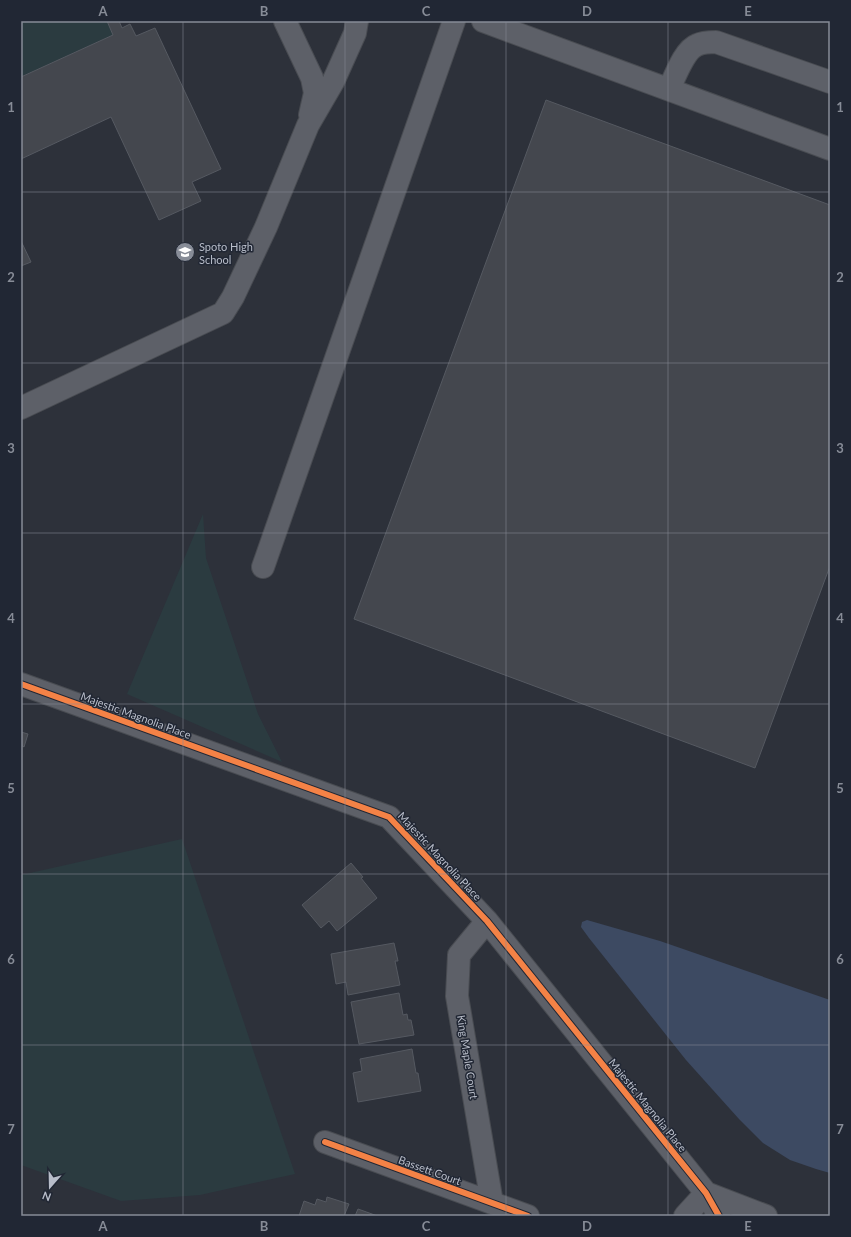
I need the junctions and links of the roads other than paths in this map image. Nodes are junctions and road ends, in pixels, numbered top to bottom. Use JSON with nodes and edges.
{"nodes":[{"id":1,"x":285,"y":21,"type":"edge"},
{"id":2,"x":357,"y":21,"type":"edge"},
{"id":3,"x":454,"y":21,"type":"edge"},
{"id":4,"x":483,"y":21,"type":"edge"},
{"id":5,"x":830,"y":82,"type":"edge"},
{"id":6,"x":669,"y":89,"type":"junction"},
{"id":7,"x":308,"y":125,"type":"junction"},
{"id":8,"x":830,"y":149,"type":"edge"},
{"id":9,"x":21,"y":408,"type":"edge"},
{"id":10,"x":263,"y":567,"type":"dead end"},
{"id":11,"x":21,"y":684,"type":"edge"},
{"id":12,"x":487,"y":921,"type":"junction"},
{"id":13,"x":325,"y":1142,"type":"dead end"},
{"id":14,"x":706,"y":1193,"type":"junction"},
{"id":15,"x":492,"y":1203,"type":"junction"},
{"id":16,"x":528,"y":1216,"type":"edge"},
{"id":17,"x":685,"y":1216,"type":"edge"},
{"id":18,"x":719,"y":1216,"type":"edge"},
{"id":19,"x":766,"y":1216,"type":"edge"}],
"edges":[{"from":1,"to":7,"type":"street"},
{"from":2,"to":7,"type":"street"},
{"from":3,"to":10,"type":"street"},
{"from":4,"to":6,"type":"street"},
{"from":5,"to":6,"type":"street"},
{"from":6,"to":8,"type":"street"},
{"from":7,"to":9,"type":"street"},
{"from":11,"to":12,"type":"street","name":"Majestic Magnolia Place"},
{"from":12,"to":14,"type":"street","name":"Majestic Magnolia Place"},
{"from":12,"to":15,"type":"street","name":"King Maple Court"},
{"from":13,"to":15,"type":"street","name":"Bassett Court"},
{"from":14,"to":17,"type":"street"},
{"from":14,"to":18,"type":"street","name":"Majestic Magnolia Place"},
{"from":14,"to":19,"type":"street"},
{"from":15,"to":16,"type":"street","name":"Bassett Court"}]}
